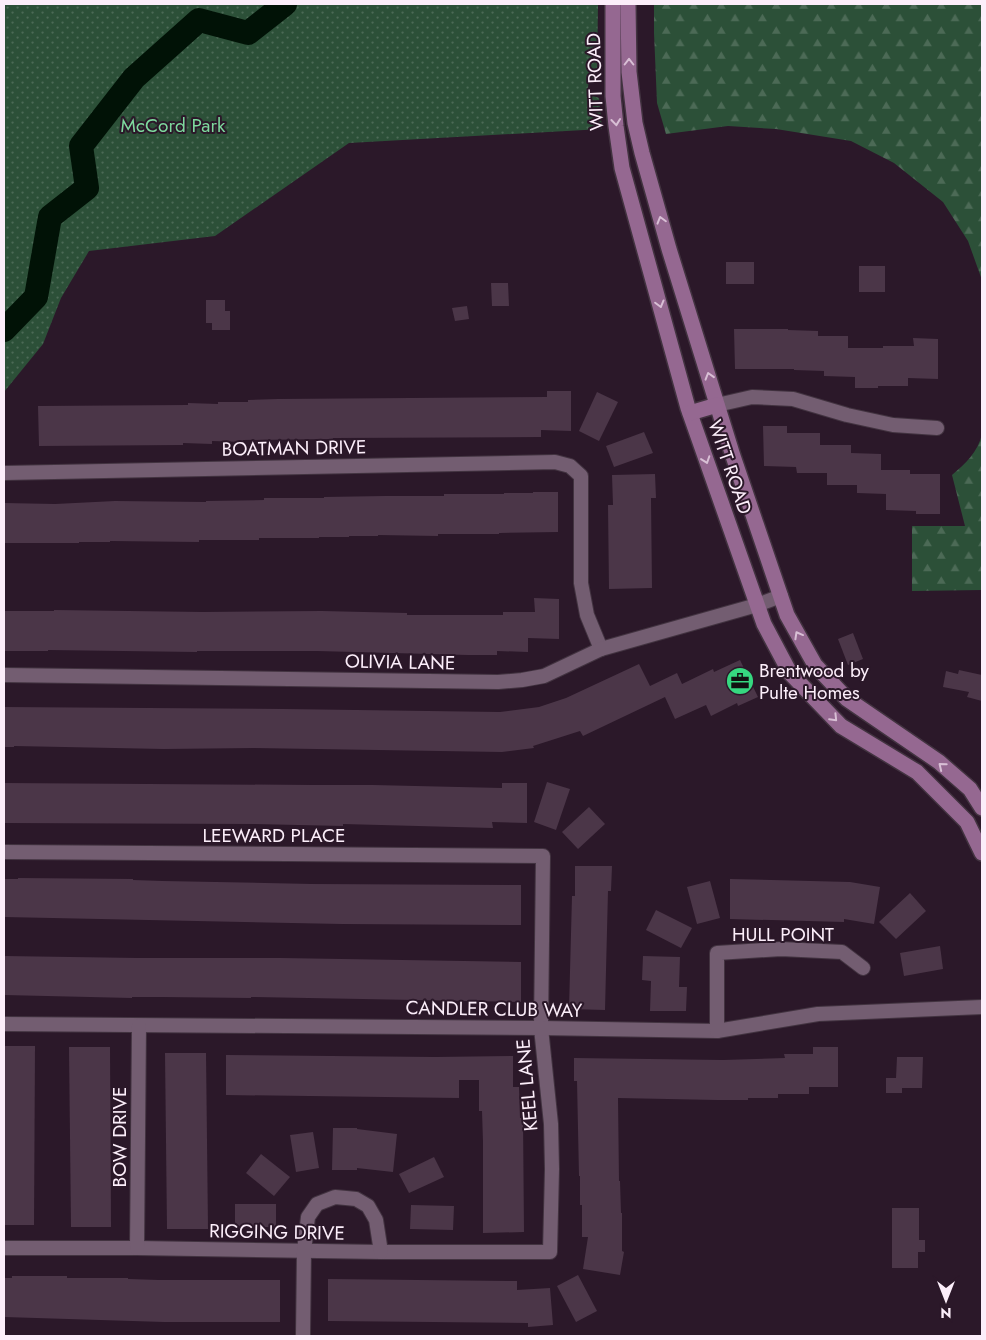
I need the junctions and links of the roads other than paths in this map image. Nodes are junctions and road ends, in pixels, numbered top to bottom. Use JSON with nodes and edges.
{"nodes":[{"id":1,"x":613,"y":4,"type":"edge"},
{"id":2,"x":628,"y":4,"type":"edge"},
{"id":3,"x":718,"y":404,"type":"junction"},
{"id":4,"x":690,"y":414,"type":"junction"},
{"id":5,"x":937,"y":428,"type":"dead end"},
{"id":6,"x":4,"y":472,"type":"edge"},
{"id":7,"x":781,"y":596,"type":"junction"},
{"id":8,"x":757,"y":605,"type":"junction"},
{"id":9,"x":601,"y":648,"type":"junction"},
{"id":10,"x":4,"y":675,"type":"edge"},
{"id":11,"x":900,"y":735,"type":"junction"},
{"id":12,"x":886,"y":753,"type":"junction"},
{"id":13,"x":982,"y":808,"type":"edge"},
{"id":14,"x":4,"y":852,"type":"edge"},
{"id":15,"x":982,"y":853,"type":"edge"},
{"id":16,"x":543,"y":856,"type":"joint"},
{"id":17,"x":863,"y":968,"type":"dead end"},
{"id":18,"x":982,"y":1007,"type":"edge"},
{"id":19,"x":4,"y":1024,"type":"edge"},
{"id":20,"x":139,"y":1026,"type":"junction"},
{"id":21,"x":541,"y":1028,"type":"junction"},
{"id":22,"x":717,"y":1031,"type":"junction"},
{"id":23,"x":4,"y":1248,"type":"edge"},
{"id":24,"x":137,"y":1248,"type":"junction"},
{"id":25,"x":304,"y":1250,"type":"junction"},
{"id":26,"x":381,"y":1252,"type":"junction"},
{"id":27,"x":550,"y":1252,"type":"joint"},
{"id":28,"x":303,"y":1336,"type":"edge"}],
"edges":[{"from":1,"to":4,"type":"street","name":"WITT ROAD","one_way":true},
{"from":3,"to":2,"type":"street","name":"WITT ROAD","one_way":true},
{"from":3,"to":4,"type":"street"},
{"from":3,"to":5,"type":"street"},
{"from":3,"to":7,"type":"street","name":"WITT ROAD"},
{"from":4,"to":8,"type":"street","name":"WITT ROAD","one_way":true},
{"from":6,"to":9,"type":"street","name":"BOATMAN DRIVE"},
{"from":7,"to":8,"type":"street","name":"OLIVIA LANE"},
{"from":11,"to":7,"type":"street","name":"WITT ROAD","one_way":true},
{"from":8,"to":9,"type":"street","name":"OLIVIA LANE"},
{"from":8,"to":12,"type":"street","name":"WITT ROAD","one_way":true},
{"from":9,"to":10,"type":"street","name":"OLIVIA LANE"},
{"from":11,"to":12,"type":"street"},
{"from":13,"to":11,"type":"street","name":"WITT ROAD","one_way":true},
{"from":12,"to":15,"type":"street","name":"WITT ROAD"},
{"from":14,"to":16,"type":"street","name":"LEEWARD PLACE"},
{"from":16,"to":21,"type":"street","name":"KEEL LANE"},
{"from":17,"to":22,"type":"street","name":"HULL POINT"},
{"from":18,"to":22,"type":"street","name":"CANDLER CLUB WAY"},
{"from":19,"to":20,"type":"street","name":"CANDLER CLUB WAY"},
{"from":20,"to":21,"type":"street","name":"CANDLER CLUB WAY"},
{"from":20,"to":24,"type":"street","name":"BOW DRIVE"},
{"from":21,"to":22,"type":"street","name":"CANDLER CLUB WAY"},
{"from":21,"to":27,"type":"street","name":"KEEL LANE"},
{"from":23,"to":24,"type":"street","name":"RIGGING DRIVE"},
{"from":24,"to":25,"type":"street","name":"RIGGING DRIVE"},
{"from":25,"to":26,"type":"street","name":"RIGGING DRIVE"},
{"from":25,"to":26,"type":"street"},
{"from":25,"to":28,"type":"street"},
{"from":26,"to":27,"type":"street","name":"RIGGING DRIVE"}]}
